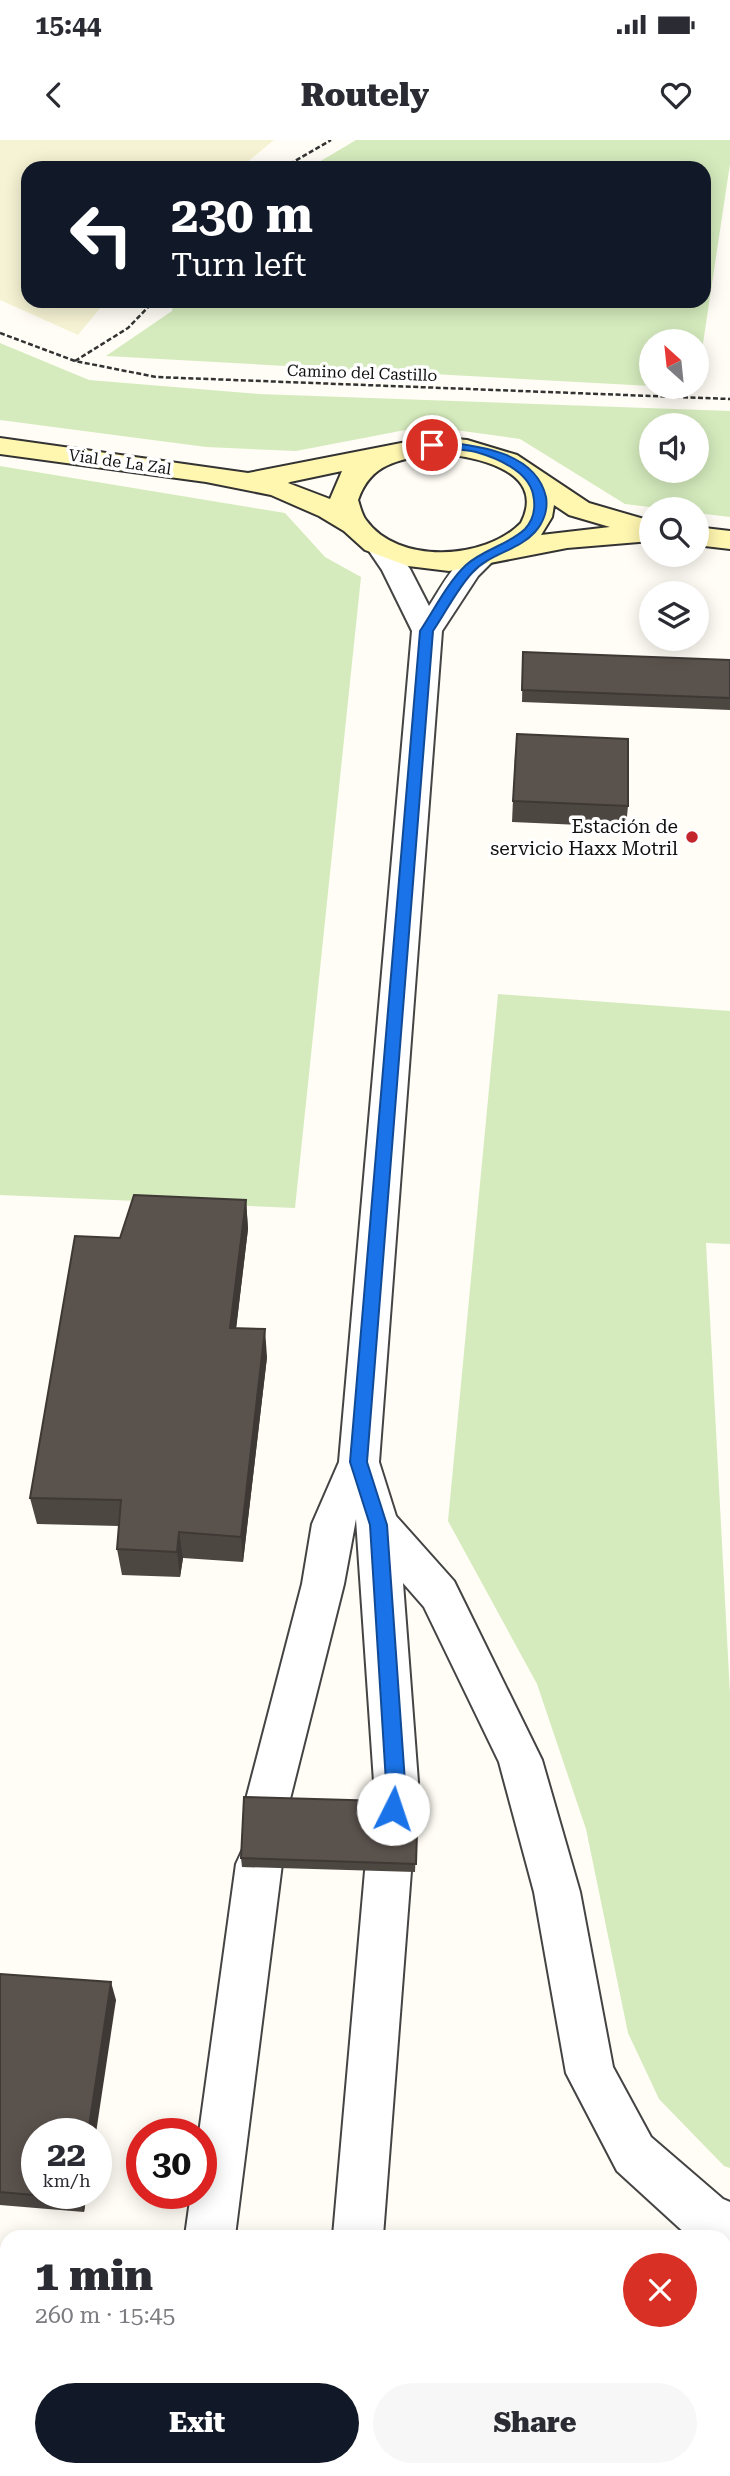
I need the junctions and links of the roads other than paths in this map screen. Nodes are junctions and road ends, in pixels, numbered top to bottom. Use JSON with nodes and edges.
{"nodes":[{"id":1,"x":0,"y":446,"type":"edge"},
{"id":2,"x":389,"y":453,"type":"junction"},
{"id":3,"x":529,"y":476,"type":"junction"},
{"id":4,"x":240,"y":478,"type":"junction"},
{"id":5,"x":351,"y":524,"type":"junction"},
{"id":6,"x":639,"y":527,"type":"edge"},
{"id":7,"x":639,"y":532,"type":"edge"},
{"id":8,"x":709,"y":538,"type":"edge"},
{"id":9,"x":730,"y":540,"type":"edge"},
{"id":10,"x":381,"y":548,"type":"junction"},
{"id":11,"x":494,"y":553,"type":"junction"},
{"id":12,"x":427,"y":631,"type":"junction"},
{"id":13,"x":359,"y":1462,"type":"junction"},
{"id":14,"x":378,"y":1525,"type":"junction"},
{"id":15,"x":267,"y":1803,"type":"edge"},
{"id":16,"x":393,"y":1809,"type":"edge"},
{"id":17,"x":259,"y":1864,"type":"edge"},
{"id":18,"x":388,"y":1871,"type":"edge"},
{"id":19,"x":730,"y":2228,"type":"edge"},
{"id":20,"x":211,"y":2230,"type":"edge"},
{"id":21,"x":358,"y":2230,"type":"edge"}],
"edges":[{"from":1,"to":4,"type":"street","name":"Vial de La Zal"},
{"from":2,"to":3,"type":"street"},
{"from":2,"to":4,"type":"street","name":"Vial de La Zal"},
{"from":2,"to":5,"type":"street"},
{"from":3,"to":6,"type":"street"},
{"from":3,"to":11,"type":"street"},
{"from":4,"to":5,"type":"street","name":"Vial de La Zal"},
{"from":5,"to":10,"type":"street"},
{"from":7,"to":11,"type":"street"},
{"from":8,"to":9,"type":"street"},
{"from":10,"to":11,"type":"street"},
{"from":10,"to":12,"type":"street"},
{"from":11,"to":12,"type":"street"},
{"from":12,"to":13,"type":"street"},
{"from":13,"to":14,"type":"street"},
{"from":13,"to":15,"type":"street"},
{"from":14,"to":16,"type":"street"},
{"from":14,"to":19,"type":"street"},
{"from":17,"to":20,"type":"street"},
{"from":18,"to":21,"type":"street"}]}
